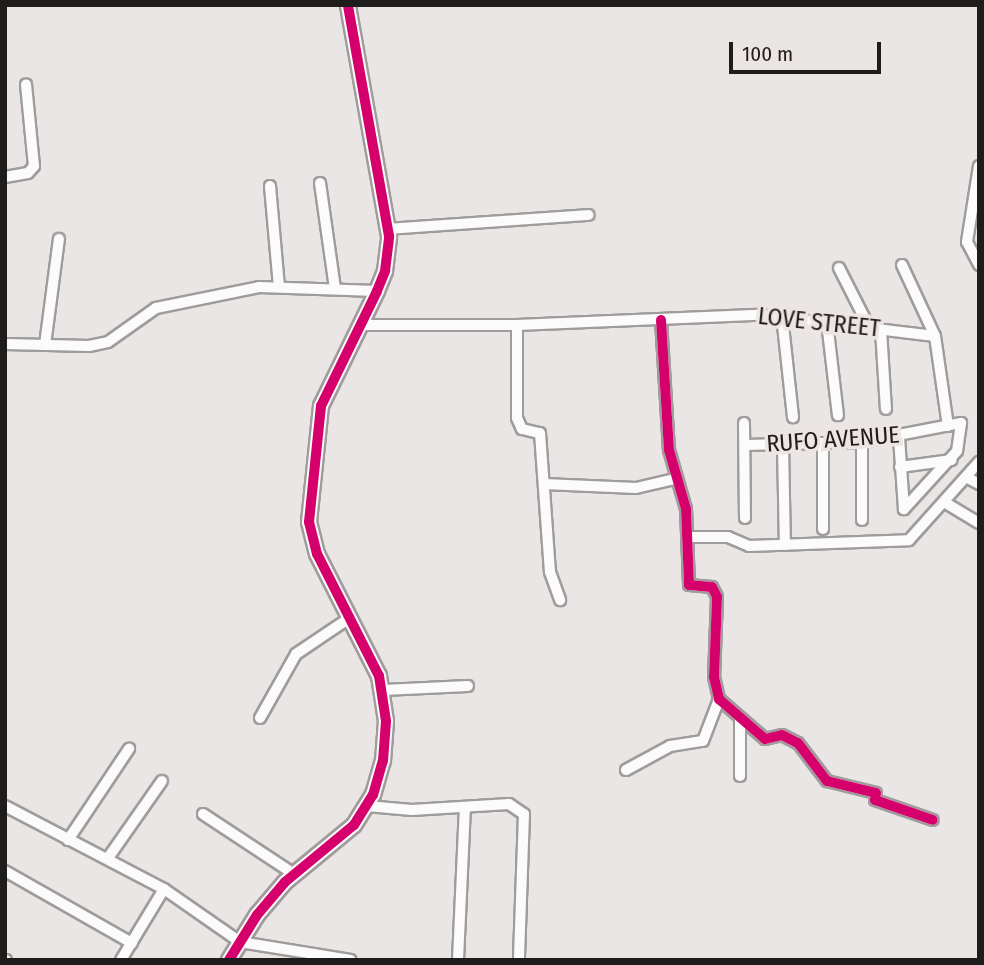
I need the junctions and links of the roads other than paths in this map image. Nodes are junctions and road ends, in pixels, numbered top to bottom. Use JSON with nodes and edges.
{"nodes":[{"id":1,"x":348,"y":5,"type":"edge"},
{"id":2,"x":26,"y":85,"type":"dead end"},
{"id":3,"x":979,"y":166,"type":"edge"},
{"id":4,"x":978,"y":171,"type":"edge"},
{"id":5,"x":5,"y":177,"type":"edge"},
{"id":6,"x":320,"y":183,"type":"dead end"},
{"id":7,"x":270,"y":186,"type":"dead end"},
{"id":8,"x":975,"y":208,"type":"edge"},
{"id":9,"x":589,"y":215,"type":"dead end"},
{"id":10,"x":388,"y":229,"type":"junction"},
{"id":11,"x":59,"y":239,"type":"dead end"},
{"id":12,"x":967,"y":242,"type":"junction"},
{"id":13,"x":979,"y":244,"type":"edge"},
{"id":14,"x":902,"y":265,"type":"dead end"},
{"id":15,"x":979,"y":265,"type":"edge"},
{"id":16,"x":839,"y":268,"type":"dead end"},
{"id":17,"x":279,"y":287,"type":"junction"},
{"id":18,"x":335,"y":289,"type":"junction"},
{"id":19,"x":377,"y":291,"type":"junction"},
{"id":20,"x":782,"y":316,"type":"junction"},
{"id":21,"x":661,"y":320,"type":"junction"},
{"id":22,"x":827,"y":322,"type":"junction"},
{"id":23,"x":359,"y":325,"type":"junction"},
{"id":24,"x":517,"y":325,"type":"junction"},
{"id":25,"x":869,"y":327,"type":"junction"},
{"id":26,"x":881,"y":330,"type":"junction"},
{"id":27,"x":935,"y":336,"type":"junction"},
{"id":28,"x":5,"y":344,"type":"edge"},
{"id":29,"x":45,"y":345,"type":"junction"},
{"id":30,"x":886,"y":410,"type":"dead end"},
{"id":31,"x":838,"y":415,"type":"dead end"},
{"id":32,"x":793,"y":417,"type":"dead end"},
{"id":33,"x":744,"y":423,"type":"dead end"},
{"id":34,"x":948,"y":426,"type":"junction"},
{"id":35,"x":899,"y":437,"type":"junction"},
{"id":36,"x":862,"y":442,"type":"junction"},
{"id":37,"x":823,"y":444,"type":"junction"},
{"id":38,"x":746,"y":445,"type":"junction"},
{"id":39,"x":783,"y":445,"type":"junction"},
{"id":40,"x":952,"y":460,"type":"junction"},
{"id":41,"x":979,"y":462,"type":"edge"},
{"id":42,"x":900,"y":467,"type":"junction"},
{"id":43,"x":966,"y":477,"type":"junction"},
{"id":44,"x":674,"y":479,"type":"junction"},
{"id":45,"x":544,"y":484,"type":"junction"},
{"id":46,"x":979,"y":484,"type":"edge"},
{"id":47,"x":944,"y":502,"type":"junction"},
{"id":48,"x":745,"y":518,"type":"dead end"},
{"id":49,"x":862,"y":520,"type":"dead end"},
{"id":50,"x":979,"y":523,"type":"edge"},
{"id":51,"x":823,"y":530,"type":"dead end"},
{"id":52,"x":688,"y":537,"type":"junction"},
{"id":53,"x":785,"y":545,"type":"junction"},
{"id":54,"x":560,"y":600,"type":"dead end"},
{"id":55,"x":351,"y":617,"type":"junction"},
{"id":56,"x":468,"y":686,"type":"dead end"},
{"id":57,"x":383,"y":690,"type":"junction"},
{"id":58,"x":719,"y":699,"type":"junction"},
{"id":59,"x":260,"y":718,"type":"dead end"},
{"id":60,"x":740,"y":718,"type":"junction"},
{"id":61,"x":129,"y":749,"type":"dead end"},
{"id":62,"x":626,"y":770,"type":"dead end"},
{"id":63,"x":740,"y":776,"type":"dead end"},
{"id":64,"x":162,"y":781,"type":"dead end"},
{"id":65,"x":5,"y":806,"type":"edge"},
{"id":66,"x":367,"y":806,"type":"junction"},
{"id":67,"x":466,"y":807,"type":"junction"},
{"id":68,"x":203,"y":814,"type":"dead end"},
{"id":69,"x":933,"y":820,"type":"dead end"},
{"id":70,"x":68,"y":840,"type":"junction"},
{"id":71,"x":108,"y":858,"type":"junction"},
{"id":72,"x":5,"y":871,"type":"edge"},
{"id":73,"x":294,"y":874,"type":"junction"},
{"id":74,"x":164,"y":889,"type":"junction"},
{"id":75,"x":240,"y":942,"type":"junction"},
{"id":76,"x":132,"y":943,"type":"junction"},
{"id":77,"x":121,"y":960,"type":"edge"},
{"id":78,"x":229,"y":960,"type":"edge"},
{"id":79,"x":351,"y":960,"type":"edge"},
{"id":80,"x":458,"y":960,"type":"edge"},
{"id":81,"x":519,"y":960,"type":"edge"}],
"edges":[{"from":1,"to":10,"type":"street"},
{"from":2,"to":5,"type":"street"},
{"from":3,"to":4,"type":"street"},
{"from":4,"to":8,"type":"street"},
{"from":6,"to":18,"type":"street"},
{"from":7,"to":17,"type":"street"},
{"from":8,"to":12,"type":"street"},
{"from":9,"to":10,"type":"street"},
{"from":10,"to":19,"type":"street"},
{"from":11,"to":29,"type":"street"},
{"from":12,"to":13,"type":"street"},
{"from":12,"to":15,"type":"street"},
{"from":14,"to":27,"type":"street"},
{"from":16,"to":25,"type":"street"},
{"from":17,"to":18,"type":"street"},
{"from":17,"to":29,"type":"street"},
{"from":18,"to":19,"type":"street"},
{"from":19,"to":23,"type":"street"},
{"from":20,"to":21,"type":"street","name":"LOVE STREET"},
{"from":20,"to":22,"type":"street","name":"LOVE STREET"},
{"from":20,"to":32,"type":"street"},
{"from":21,"to":24,"type":"street","name":"LOVE STREET"},
{"from":21,"to":44,"type":"street"},
{"from":22,"to":25,"type":"street","name":"LOVE STREET"},
{"from":22,"to":31,"type":"street"},
{"from":23,"to":24,"type":"street","name":"LOVE STREET"},
{"from":23,"to":55,"type":"street"},
{"from":24,"to":45,"type":"street"},
{"from":25,"to":26,"type":"street","name":"LOVE STREET"},
{"from":26,"to":27,"type":"street","name":"LOVE STREET"},
{"from":26,"to":30,"type":"street"},
{"from":27,"to":34,"type":"street"},
{"from":28,"to":29,"type":"street"},
{"from":33,"to":38,"type":"street"},
{"from":34,"to":35,"type":"street","name":"RUFO AVENUE"},
{"from":34,"to":40,"type":"street","name":"RUFO AVENUE"},
{"from":35,"to":36,"type":"street","name":"RUFO AVENUE"},
{"from":35,"to":42,"type":"street"},
{"from":36,"to":37,"type":"street","name":"RUFO AVENUE"},
{"from":36,"to":49,"type":"street"},
{"from":37,"to":39,"type":"street","name":"RUFO AVENUE"},
{"from":37,"to":51,"type":"street"},
{"from":38,"to":39,"type":"street","name":"RUFO AVENUE"},
{"from":38,"to":48,"type":"street"},
{"from":39,"to":53,"type":"street"},
{"from":40,"to":42,"type":"street"},
{"from":40,"to":42,"type":"street"},
{"from":41,"to":43,"type":"street"},
{"from":43,"to":46,"type":"street"},
{"from":43,"to":47,"type":"street"},
{"from":44,"to":45,"type":"street"},
{"from":44,"to":52,"type":"street"},
{"from":45,"to":54,"type":"street"},
{"from":47,"to":50,"type":"street"},
{"from":47,"to":53,"type":"street"},
{"from":52,"to":53,"type":"street"},
{"from":52,"to":58,"type":"street"},
{"from":55,"to":57,"type":"street"},
{"from":55,"to":59,"type":"street"},
{"from":56,"to":57,"type":"street"},
{"from":57,"to":66,"type":"street"},
{"from":58,"to":60,"type":"street"},
{"from":58,"to":62,"type":"street"},
{"from":60,"to":63,"type":"street"},
{"from":60,"to":69,"type":"street"},
{"from":61,"to":70,"type":"street"},
{"from":64,"to":71,"type":"street"},
{"from":65,"to":70,"type":"street"},
{"from":66,"to":67,"type":"street"},
{"from":66,"to":73,"type":"street"},
{"from":67,"to":80,"type":"street"},
{"from":67,"to":81,"type":"street"},
{"from":68,"to":73,"type":"street"},
{"from":70,"to":71,"type":"street"},
{"from":71,"to":74,"type":"street"},
{"from":72,"to":76,"type":"street"},
{"from":73,"to":75,"type":"street"},
{"from":74,"to":75,"type":"street"},
{"from":74,"to":76,"type":"street"},
{"from":75,"to":78,"type":"street"},
{"from":75,"to":79,"type":"street"},
{"from":76,"to":77,"type":"street"}]}
